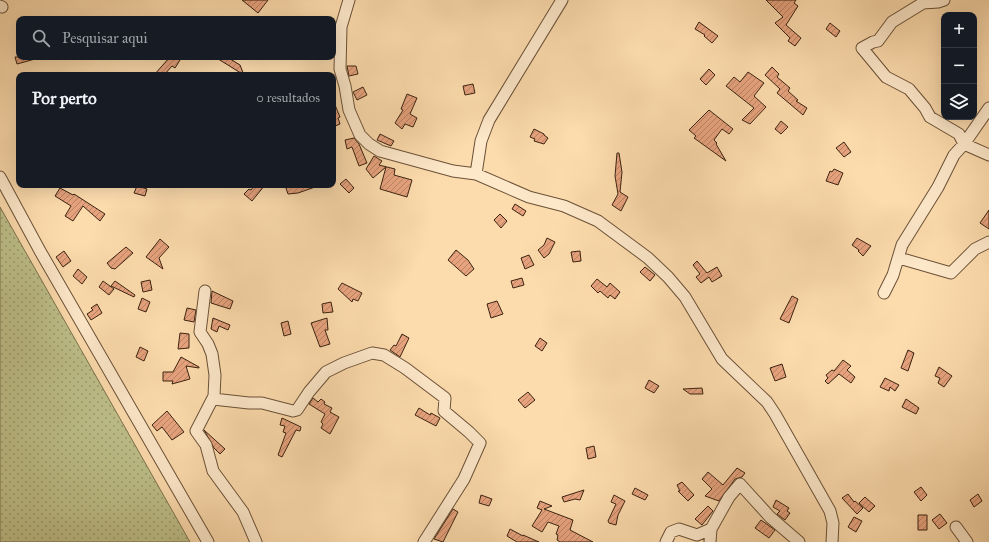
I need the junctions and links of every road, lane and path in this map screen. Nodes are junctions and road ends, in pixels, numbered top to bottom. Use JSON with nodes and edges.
{"nodes":[{"id":1,"x":349,"y":0,"type":"edge"},
{"id":2,"x":562,"y":0,"type":"edge"},
{"id":3,"x":944,"y":0,"type":"edge"},
{"id":4,"x":989,"y":108,"type":"edge"},
{"id":5,"x":964,"y":144,"type":"junction"},
{"id":6,"x":989,"y":156,"type":"edge"},
{"id":7,"x":476,"y":174,"type":"junction"},
{"id":8,"x":0,"y":177,"type":"edge"},
{"id":9,"x":989,"y":242,"type":"edge"},
{"id":10,"x":899,"y":258,"type":"junction"},
{"id":11,"x":205,"y":291,"type":"dead end"},
{"id":12,"x":884,"y":293,"type":"dead end"},
{"id":13,"x":213,"y":399,"type":"junction"},
{"id":14,"x":956,"y":527,"type":"dead end"},
{"id":15,"x":711,"y":529,"type":"junction"},
{"id":16,"x":208,"y":542,"type":"edge"},
{"id":17,"x":256,"y":542,"type":"edge"},
{"id":18,"x":424,"y":542,"type":"edge"},
{"id":19,"x":666,"y":542,"type":"edge"},
{"id":20,"x":710,"y":542,"type":"edge"},
{"id":21,"x":799,"y":542,"type":"edge"},
{"id":22,"x":832,"y":542,"type":"edge"},
{"id":23,"x":968,"y":542,"type":"edge"}],
"edges":[{"from":1,"to":7,"type":"street"},
{"from":2,"to":7,"type":"street"},
{"from":3,"to":5,"type":"street"},
{"from":4,"to":5,"type":"street"},
{"from":5,"to":6,"type":"street"},
{"from":5,"to":10,"type":"street"},
{"from":7,"to":22,"type":"street"},
{"from":8,"to":16,"type":"street"},
{"from":9,"to":10,"type":"street"},
{"from":10,"to":12,"type":"street"},
{"from":11,"to":13,"type":"street"},
{"from":13,"to":17,"type":"street"},
{"from":13,"to":18,"type":"street"},
{"from":14,"to":23,"type":"street"},
{"from":15,"to":19,"type":"street"},
{"from":15,"to":20,"type":"street"},
{"from":15,"to":21,"type":"street"}]}
